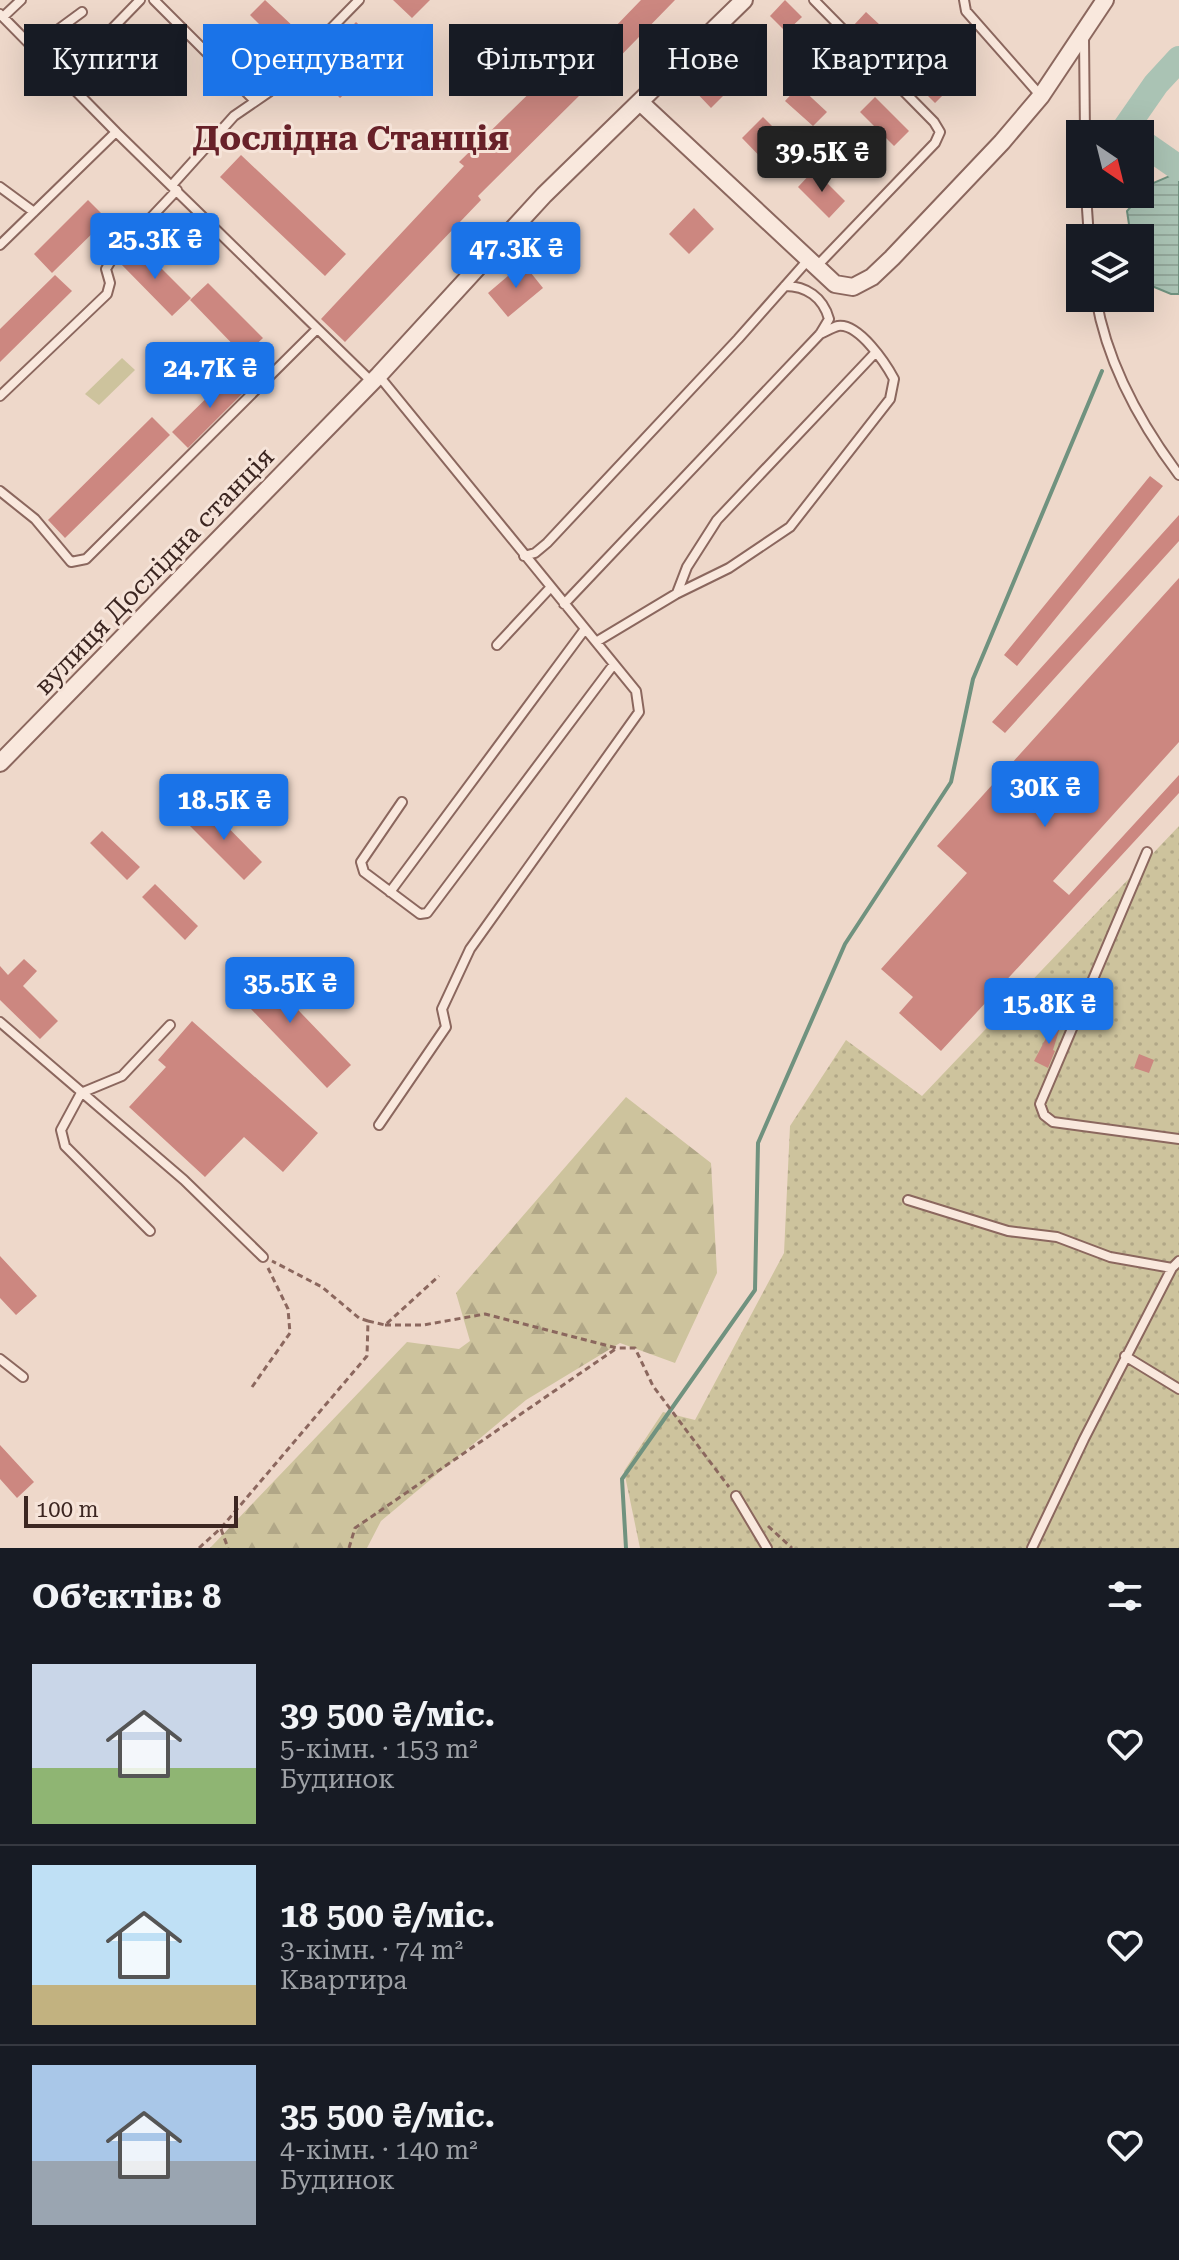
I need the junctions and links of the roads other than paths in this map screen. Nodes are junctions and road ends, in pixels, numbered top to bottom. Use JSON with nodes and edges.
{"nodes":[{"id":1,"x":21,"y":0,"type":"edge"},
{"id":2,"x":140,"y":0,"type":"edge"},
{"id":3,"x":154,"y":0,"type":"edge"},
{"id":4,"x":359,"y":0,"type":"edge"},
{"id":5,"x":744,"y":0,"type":"edge"},
{"id":6,"x":814,"y":0,"type":"edge"},
{"id":7,"x":964,"y":0,"type":"edge"},
{"id":8,"x":1105,"y":0,"type":"edge"},
{"id":9,"x":82,"y":12,"type":"dead end"},
{"id":10,"x":2,"y":16,"type":"edge"},
{"id":11,"x":66,"y":24,"type":"edge"},
{"id":12,"x":117,"y":24,"type":"edge"},
{"id":13,"x":1084,"y":29,"type":"junction"},
{"id":14,"x":24,"y":39,"type":"edge"},
{"id":15,"x":80,"y":96,"type":"edge"},
{"id":16,"x":1041,"y":96,"type":"junction"},
{"id":17,"x":255,"y":101,"type":"junction"},
{"id":18,"x":640,"y":102,"type":"junction"},
{"id":19,"x":1085,"y":120,"type":"edge"},
{"id":20,"x":116,"y":132,"type":"junction"},
{"id":21,"x":0,"y":187,"type":"edge"},
{"id":22,"x":175,"y":188,"type":"junction"},
{"id":23,"x":34,"y":212,"type":"junction"},
{"id":24,"x":0,"y":245,"type":"edge"},
{"id":25,"x":812,"y":264,"type":"junction"},
{"id":26,"x":785,"y":286,"type":"junction"},
{"id":27,"x":1098,"y":312,"type":"edge"},
{"id":28,"x":317,"y":329,"type":"junction"},
{"id":29,"x":820,"y":334,"type":"junction"},
{"id":30,"x":876,"y":352,"type":"junction"},
{"id":31,"x":375,"y":379,"type":"junction"},
{"id":32,"x":0,"y":396,"type":"edge"},
{"id":33,"x":1179,"y":475,"type":"edge"},
{"id":34,"x":0,"y":491,"type":"edge"},
{"id":35,"x":524,"y":556,"type":"junction"},
{"id":36,"x":550,"y":588,"type":"junction"},
{"id":37,"x":676,"y":594,"type":"junction"},
{"id":38,"x":564,"y":604,"type":"junction"},
{"id":39,"x":585,"y":629,"type":"junction"},
{"id":40,"x":596,"y":642,"type":"junction"},
{"id":41,"x":497,"y":645,"type":"dead end"},
{"id":42,"x":614,"y":664,"type":"junction"},
{"id":43,"x":0,"y":763,"type":"edge"},
{"id":44,"x":402,"y":802,"type":"dead end"},
{"id":45,"x":1147,"y":852,"type":"dead end"},
{"id":46,"x":390,"y":892,"type":"junction"},
{"id":47,"x":0,"y":1022,"type":"edge"},
{"id":48,"x":170,"y":1025,"type":"dead end"},
{"id":49,"x":81,"y":1093,"type":"junction"},
{"id":50,"x":379,"y":1125,"type":"dead end"},
{"id":51,"x":1179,"y":1139,"type":"edge"},
{"id":52,"x":908,"y":1200,"type":"dead end"},
{"id":53,"x":150,"y":1231,"type":"dead end"},
{"id":54,"x":263,"y":1257,"type":"road end"},
{"id":55,"x":1175,"y":1264,"type":"edge"},
{"id":56,"x":1125,"y":1356,"type":"junction"},
{"id":57,"x":0,"y":1359,"type":"edge"},
{"id":58,"x":23,"y":1377,"type":"dead end"},
{"id":59,"x":1179,"y":1389,"type":"edge"},
{"id":60,"x":736,"y":1496,"type":"dead end"},
{"id":61,"x":767,"y":1548,"type":"edge"},
{"id":62,"x":1032,"y":1548,"type":"edge"}],
"edges":[{"from":1,"to":10,"type":"lane"},
{"from":2,"to":12,"type":"lane"},
{"from":3,"to":17,"type":"lane"},
{"from":4,"to":17,"type":"lane"},
{"from":5,"to":18,"type":"street","name":"вулиця Дослідна станція"},
{"from":6,"to":25,"type":"lane"},
{"from":7,"to":16,"type":"lane"},
{"from":8,"to":13,"type":"street"},
{"from":9,"to":11,"type":"lane"},
{"from":10,"to":14,"type":"lane"},
{"from":13,"to":16,"type":"street"},
{"from":13,"to":19,"type":"lane"},
{"from":15,"to":20,"type":"lane"},
{"from":16,"to":25,"type":"street"},
{"from":17,"to":22,"type":"lane"},
{"from":18,"to":25,"type":"street"},
{"from":18,"to":31,"type":"street","name":"вулиця Дослідна станція"},
{"from":20,"to":22,"type":"lane"},
{"from":20,"to":23,"type":"lane"},
{"from":21,"to":23,"type":"lane"},
{"from":22,"to":28,"type":"lane"},
{"from":22,"to":32,"type":"lane"},
{"from":23,"to":24,"type":"lane"},
{"from":25,"to":26,"type":"lane"},
{"from":26,"to":29,"type":"lane"},
{"from":26,"to":35,"type":"lane"},
{"from":27,"to":33,"type":"lane"},
{"from":28,"to":31,"type":"lane"},
{"from":28,"to":34,"type":"lane"},
{"from":29,"to":30,"type":"lane"},
{"from":29,"to":38,"type":"lane"},
{"from":30,"to":37,"type":"lane"},
{"from":30,"to":37,"type":"lane"},
{"from":31,"to":35,"type":"lane"},
{"from":31,"to":43,"type":"street","name":"вулиця Дослідна станція"},
{"from":35,"to":36,"type":"lane"},
{"from":36,"to":38,"type":"lane"},
{"from":36,"to":41,"type":"lane"},
{"from":37,"to":40,"type":"lane"},
{"from":38,"to":39,"type":"lane"},
{"from":39,"to":40,"type":"lane"},
{"from":39,"to":46,"type":"lane"},
{"from":40,"to":42,"type":"lane"},
{"from":42,"to":46,"type":"lane"},
{"from":42,"to":50,"type":"lane"},
{"from":44,"to":46,"type":"lane"},
{"from":45,"to":51,"type":"lane"},
{"from":47,"to":49,"type":"lane"},
{"from":48,"to":49,"type":"lane"},
{"from":49,"to":53,"type":"lane"},
{"from":49,"to":54,"type":"lane"},
{"from":52,"to":55,"type":"lane"},
{"from":55,"to":56,"type":"lane"},
{"from":56,"to":59,"type":"lane"},
{"from":56,"to":62,"type":"lane"},
{"from":57,"to":58,"type":"lane"},
{"from":60,"to":61,"type":"lane"}]}
